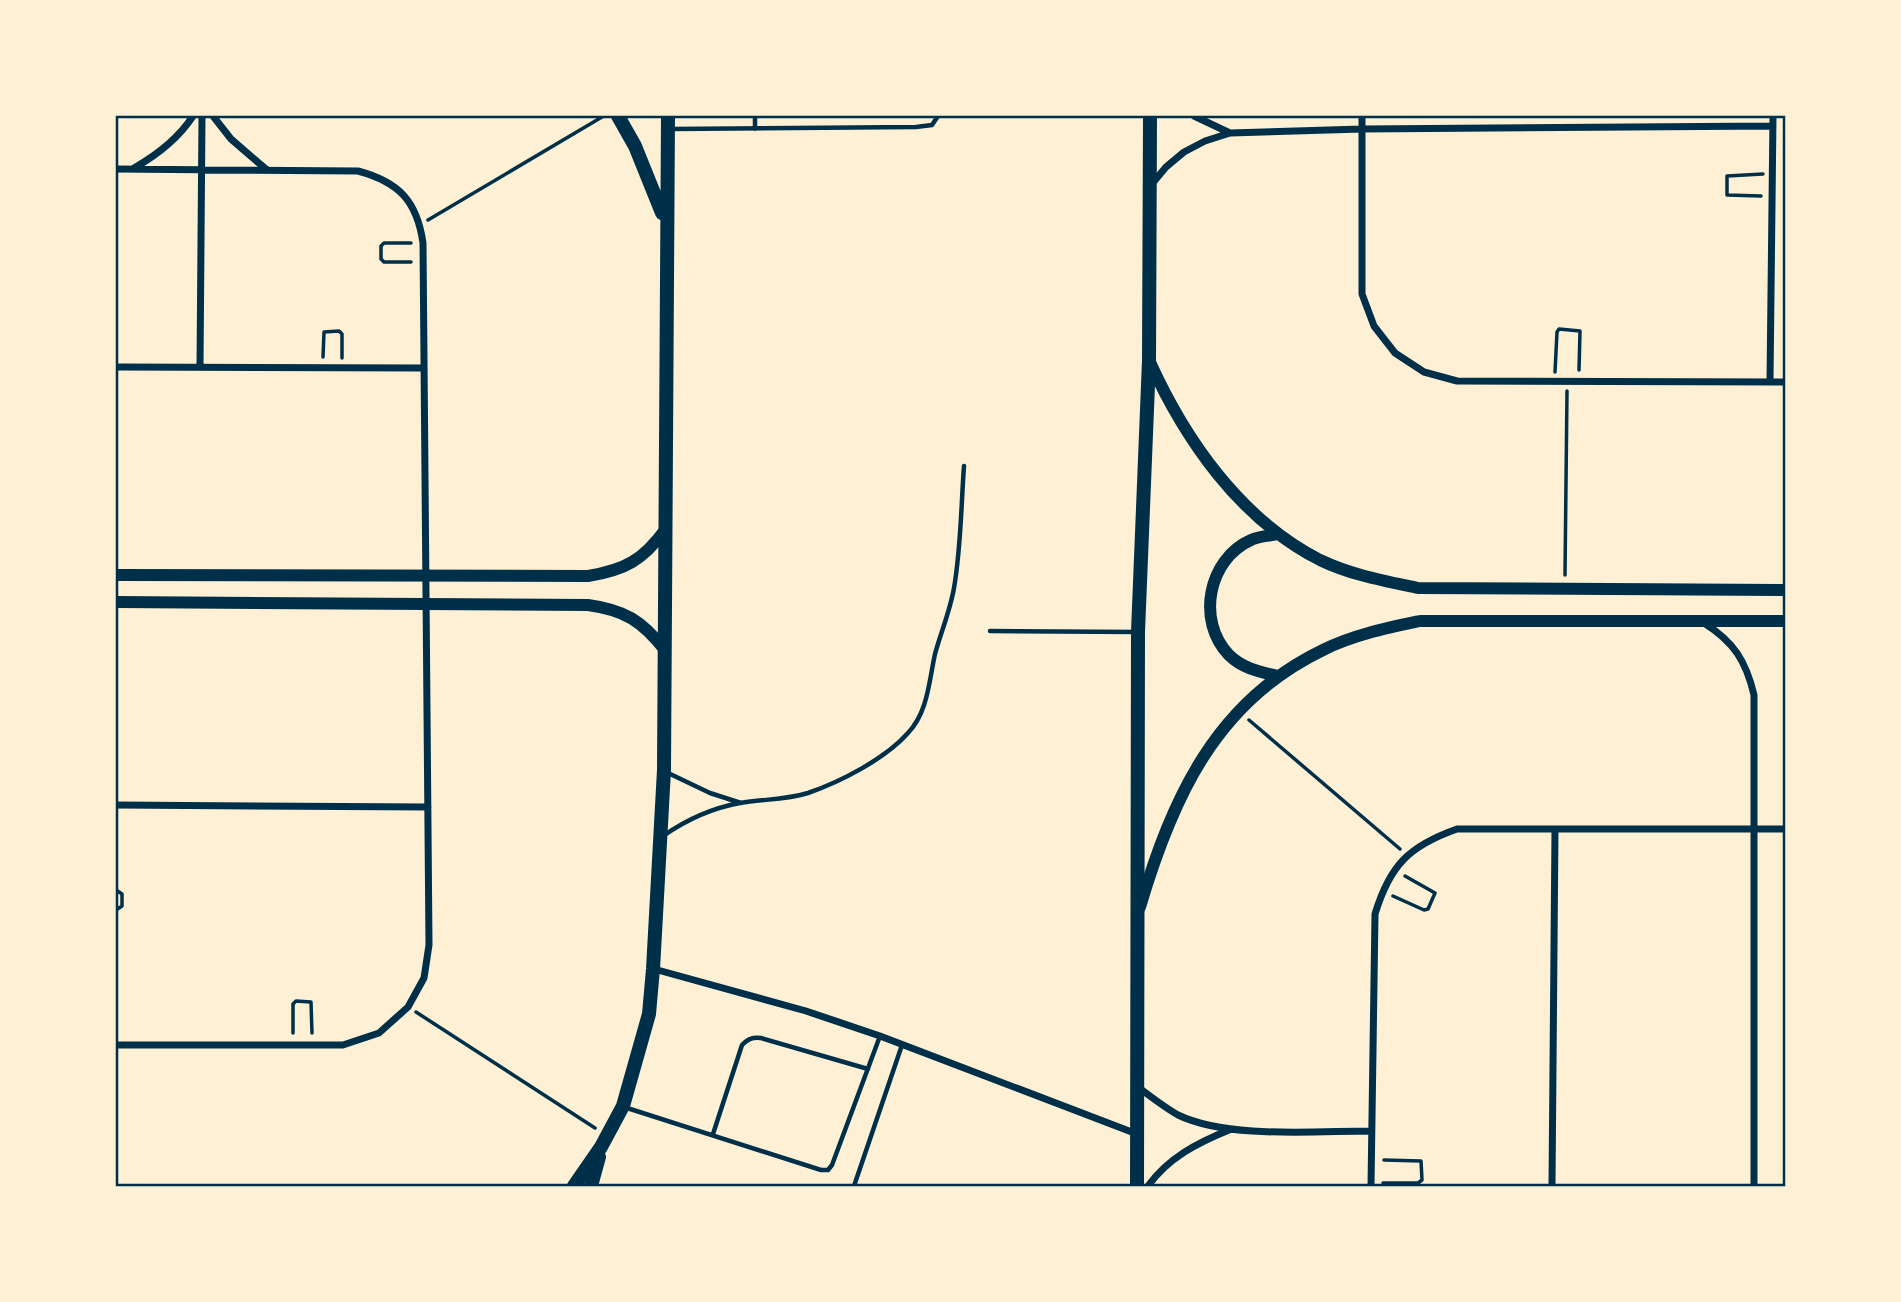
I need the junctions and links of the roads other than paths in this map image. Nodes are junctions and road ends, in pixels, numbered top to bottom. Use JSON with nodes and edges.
{"nodes":[{"id":1,"x":192,"y":116,"type":"edge"},
{"id":2,"x":202,"y":116,"type":"edge"},
{"id":3,"x":213,"y":116,"type":"edge"},
{"id":4,"x":618,"y":116,"type":"edge"},
{"id":5,"x":755,"y":116,"type":"edge"},
{"id":6,"x":938,"y":116,"type":"edge"},
{"id":7,"x":1150,"y":116,"type":"edge"},
{"id":8,"x":1195,"y":116,"type":"edge"},
{"id":9,"x":1362,"y":116,"type":"edge"},
{"id":10,"x":1773,"y":116,"type":"edge"},
{"id":11,"x":668,"y":122,"type":"edge"},
{"id":12,"x":1773,"y":126,"type":"junction"},
{"id":13,"x":755,"y":129,"type":"junction"},
{"id":14,"x":1362,"y":129,"type":"junction"},
{"id":15,"x":1230,"y":133,"type":"junction"},
{"id":16,"x":116,"y":169,"type":"edge"},
{"id":17,"x":132,"y":170,"type":"junction"},
{"id":18,"x":202,"y":170,"type":"junction"},
{"id":19,"x":268,"y":171,"type":"junction"},
{"id":20,"x":1151,"y":186,"type":"junction"},
{"id":21,"x":666,"y":223,"type":"junction"},
{"id":22,"x":1149,"y":360,"type":"junction"},
{"id":23,"x":116,"y":367,"type":"edge"},
{"id":24,"x":200,"y":367,"type":"junction"},
{"id":25,"x":424,"y":368,"type":"junction"},
{"id":26,"x":1770,"y":382,"type":"junction"},
{"id":27,"x":1786,"y":383,"type":"edge"},
{"id":28,"x":964,"y":466,"type":"dead end"},
{"id":29,"x":665,"y":530,"type":"junction"},
{"id":30,"x":1278,"y":534,"type":"junction"},
{"id":31,"x":116,"y":575,"type":"edge"},
{"id":32,"x":426,"y":576,"type":"junction"},
{"id":33,"x":1786,"y":590,"type":"edge"},
{"id":34,"x":116,"y":602,"type":"edge"},
{"id":35,"x":426,"y":604,"type":"junction"},
{"id":36,"x":1701,"y":621,"type":"junction"},
{"id":37,"x":1786,"y":621,"type":"edge"},
{"id":38,"x":990,"y":631,"type":"dead end"},
{"id":39,"x":1138,"y":632,"type":"junction"},
{"id":40,"x":665,"y":650,"type":"junction"},
{"id":41,"x":1278,"y":676,"type":"junction"},
{"id":42,"x":664,"y":771,"type":"junction"},
{"id":43,"x":742,"y":803,"type":"junction"},
{"id":44,"x":116,"y":806,"type":"edge"},
{"id":45,"x":428,"y":807,"type":"junction"},
{"id":46,"x":1755,"y":829,"type":"junction"},
{"id":47,"x":1786,"y":829,"type":"edge"},
{"id":48,"x":1555,"y":830,"type":"junction"},
{"id":49,"x":662,"y":836,"type":"junction"},
{"id":50,"x":1138,"y":914,"type":"junction"},
{"id":51,"x":653,"y":969,"type":"junction"},
{"id":52,"x":880,"y":1036,"type":"junction"},
{"id":53,"x":903,"y":1044,"type":"junction"},
{"id":54,"x":116,"y":1045,"type":"edge"},
{"id":55,"x":868,"y":1069,"type":"junction"},
{"id":56,"x":1138,"y":1086,"type":"junction"},
{"id":57,"x":623,"y":1106,"type":"junction"},
{"id":58,"x":1230,"y":1130,"type":"junction"},
{"id":59,"x":1371,"y":1132,"type":"junction"},
{"id":60,"x":713,"y":1134,"type":"junction"},
{"id":61,"x":1137,"y":1134,"type":"junction"},
{"id":62,"x":604,"y":1142,"type":"junction"},
{"id":63,"x":1371,"y":1185,"type":"edge"},
{"id":64,"x":574,"y":1186,"type":"edge"},
{"id":65,"x":591,"y":1186,"type":"edge"},
{"id":66,"x":854,"y":1186,"type":"edge"},
{"id":67,"x":1137,"y":1186,"type":"edge"},
{"id":68,"x":1148,"y":1186,"type":"edge"},
{"id":69,"x":1552,"y":1186,"type":"edge"},
{"id":70,"x":1754,"y":1186,"type":"edge"}],
"edges":[{"from":1,"to":17,"type":"street"},
{"from":2,"to":18,"type":"street"},
{"from":3,"to":19,"type":"street"},
{"from":4,"to":21,"type":"main road"},
{"from":5,"to":13,"type":"lane"},
{"from":6,"to":13,"type":"lane"},
{"from":7,"to":20,"type":"main road"},
{"from":8,"to":15,"type":"street"},
{"from":9,"to":14,"type":"street"},
{"from":10,"to":12,"type":"street"},
{"from":11,"to":13,"type":"lane"},
{"from":11,"to":21,"type":"main road"},
{"from":12,"to":14,"type":"street"},
{"from":12,"to":26,"type":"street"},
{"from":14,"to":15,"type":"street"},
{"from":14,"to":26,"type":"street"},
{"from":15,"to":20,"type":"street"},
{"from":16,"to":17,"type":"street"},
{"from":17,"to":18,"type":"street"},
{"from":18,"to":19,"type":"street"},
{"from":18,"to":24,"type":"street"},
{"from":19,"to":25,"type":"street"},
{"from":20,"to":22,"type":"main road"},
{"from":21,"to":29,"type":"main road"},
{"from":22,"to":30,"type":"street"},
{"from":22,"to":39,"type":"main road"},
{"from":23,"to":24,"type":"street"},
{"from":24,"to":25,"type":"street"},
{"from":25,"to":32,"type":"street"},
{"from":26,"to":27,"type":"street"},
{"from":28,"to":43,"type":"lane"},
{"from":29,"to":32,"type":"street"},
{"from":29,"to":40,"type":"main road"},
{"from":30,"to":33,"type":"street"},
{"from":30,"to":41,"type":"street"},
{"from":31,"to":32,"type":"street"},
{"from":32,"to":35,"type":"street"},
{"from":34,"to":35,"type":"street"},
{"from":35,"to":40,"type":"street"},
{"from":35,"to":45,"type":"street"},
{"from":36,"to":37,"type":"street"},
{"from":36,"to":41,"type":"street"},
{"from":36,"to":46,"type":"street"},
{"from":38,"to":39,"type":"lane"},
{"from":39,"to":50,"type":"main road"},
{"from":40,"to":42,"type":"main road"},
{"from":41,"to":50,"type":"street"},
{"from":42,"to":43,"type":"lane"},
{"from":42,"to":49,"type":"main road"},
{"from":43,"to":49,"type":"lane"},
{"from":44,"to":45,"type":"street"},
{"from":45,"to":54,"type":"street"},
{"from":46,"to":47,"type":"street"},
{"from":46,"to":48,"type":"street"},
{"from":46,"to":70,"type":"street"},
{"from":48,"to":59,"type":"street"},
{"from":48,"to":69,"type":"street"},
{"from":49,"to":51,"type":"main road"},
{"from":50,"to":56,"type":"main road"},
{"from":51,"to":52,"type":"street"},
{"from":51,"to":57,"type":"main road"},
{"from":52,"to":53,"type":"street"},
{"from":52,"to":55,"type":"lane"},
{"from":53,"to":61,"type":"street"},
{"from":53,"to":66,"type":"lane"},
{"from":55,"to":60,"type":"lane"},
{"from":55,"to":60,"type":"lane"},
{"from":56,"to":58,"type":"street"},
{"from":56,"to":61,"type":"main road"},
{"from":57,"to":60,"type":"lane"},
{"from":57,"to":62,"type":"main road"},
{"from":58,"to":59,"type":"street"},
{"from":58,"to":68,"type":"street"},
{"from":59,"to":63,"type":"street"},
{"from":61,"to":67,"type":"main road"},
{"from":62,"to":64,"type":"main road"},
{"from":62,"to":65,"type":"main road"}]}
